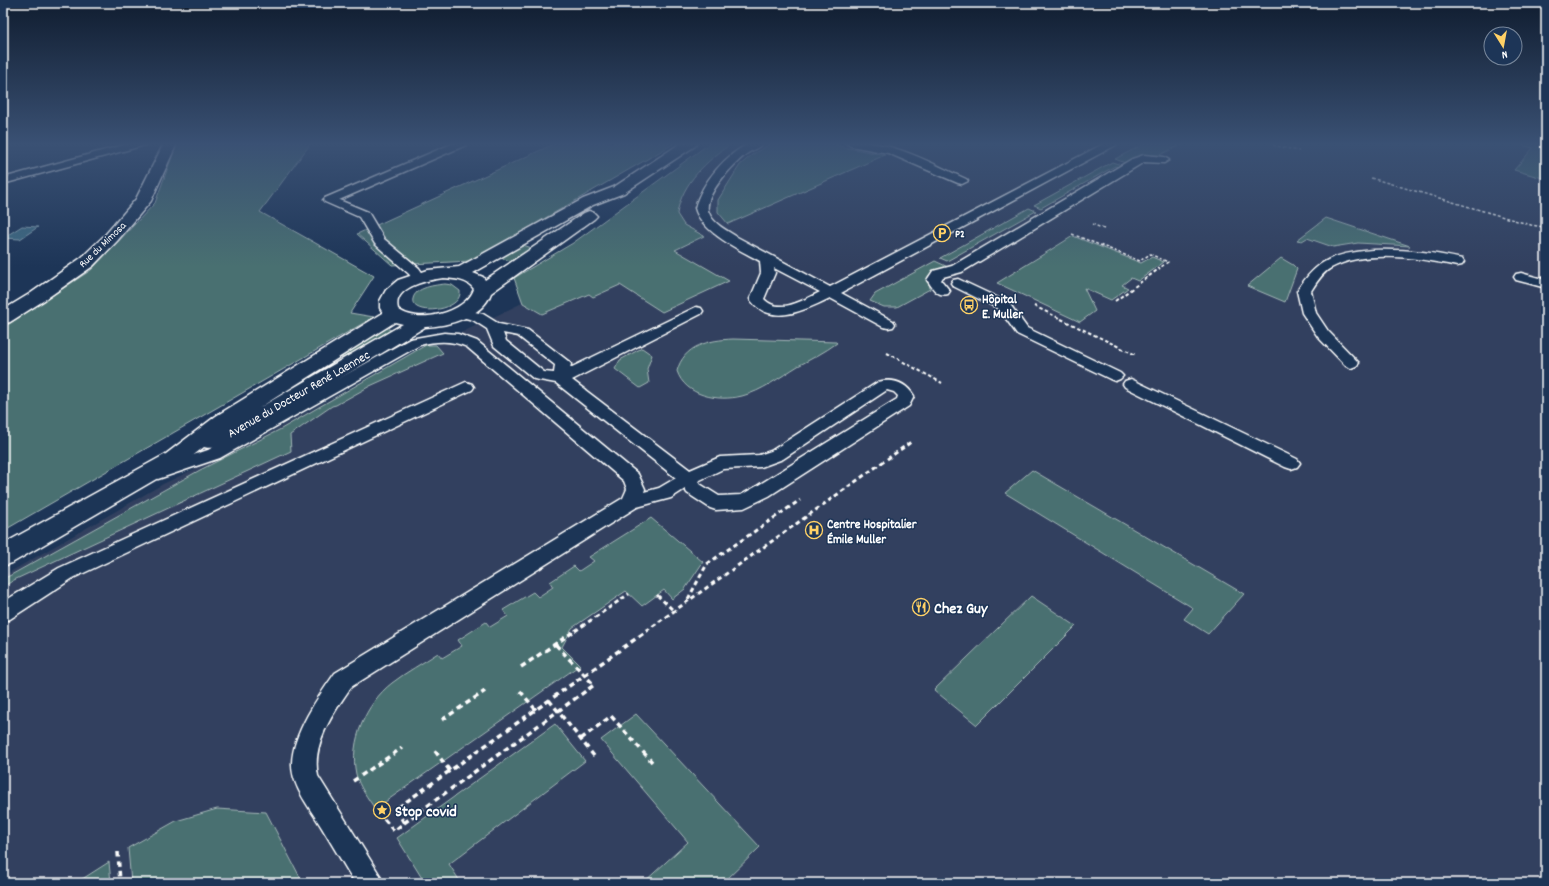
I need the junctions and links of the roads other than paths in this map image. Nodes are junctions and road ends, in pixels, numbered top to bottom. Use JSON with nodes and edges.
{"nodes":[{"id":1,"x":151,"y":184,"type":"edge"},
{"id":2,"x":366,"y":184,"type":"edge"},
{"id":3,"x":627,"y":184,"type":"edge"},
{"id":4,"x":712,"y":184,"type":"edge"},
{"id":5,"x":1035,"y":184,"type":"edge"},
{"id":6,"x":1102,"y":184,"type":"edge"},
{"id":7,"x":618,"y":190,"type":"junction"},
{"id":8,"x":766,"y":259,"type":"junction"},
{"id":9,"x":1457,"y":262,"type":"dead end"},
{"id":10,"x":458,"y":273,"type":"junction"},
{"id":11,"x":1521,"y":277,"type":"dead end"},
{"id":12,"x":419,"y":278,"type":"junction"},
{"id":13,"x":958,"y":283,"type":"dead end"},
{"id":14,"x":1546,"y":284,"type":"edge"},
{"id":15,"x":483,"y":290,"type":"junction"},
{"id":16,"x":943,"y":292,"type":"dead end"},
{"id":17,"x":831,"y":293,"type":"junction"},
{"id":18,"x":696,"y":311,"type":"dead end"},
{"id":19,"x":463,"y":313,"type":"junction"},
{"id":20,"x":393,"y":315,"type":"junction"},
{"id":21,"x":3,"y":318,"type":"edge"},
{"id":22,"x":420,"y":322,"type":"junction"},
{"id":23,"x":888,"y":324,"type":"dead end"},
{"id":24,"x":494,"y":327,"type":"junction"},
{"id":25,"x":1350,"y":363,"type":"dead end"},
{"id":26,"x":1115,"y":376,"type":"dead end"},
{"id":27,"x":561,"y":379,"type":"junction"},
{"id":28,"x":1131,"y":384,"type":"dead end"},
{"id":29,"x":466,"y":387,"type":"dead end"},
{"id":30,"x":174,"y":458,"type":"junction"},
{"id":31,"x":1292,"y":463,"type":"dead end"},
{"id":32,"x":688,"y":478,"type":"junction"},
{"id":33,"x":141,"y":479,"type":"junction"},
{"id":34,"x":631,"y":502,"type":"junction"},
{"id":35,"x":3,"y":556,"type":"edge"},
{"id":36,"x":3,"y":612,"type":"edge"},
{"id":37,"x":370,"y":883,"type":"edge"}],
"edges":[{"from":1,"to":21,"type":"main road","name":"Rue du Mimosa"},
{"from":2,"to":12,"type":"lane"},
{"from":3,"to":7,"type":"main road"},
{"from":4,"to":8,"type":"lane"},
{"from":5,"to":17,"type":"lane"},
{"from":6,"to":16,"type":"lane"},
{"from":7,"to":10,"type":"main road"},
{"from":7,"to":15,"type":"main road"},
{"from":8,"to":17,"type":"lane"},
{"from":8,"to":17,"type":"lane"},
{"from":9,"to":25,"type":"lane"},
{"from":10,"to":12,"type":"main road"},
{"from":10,"to":15,"type":"main road"},
{"from":11,"to":14,"type":"lane"},
{"from":12,"to":20,"type":"main road"},
{"from":13,"to":26,"type":"lane"},
{"from":15,"to":19,"type":"main road"},
{"from":17,"to":23,"type":"lane"},
{"from":18,"to":27,"type":"lane"},
{"from":19,"to":22,"type":"main road"},
{"from":19,"to":24,"type":"lane"},
{"from":20,"to":22,"type":"main road"},
{"from":20,"to":30,"type":"main road","name":"Avenue du Docteur René Laennec"},
{"from":22,"to":30,"type":"main road","name":"Avenue du Docteur René Laennec"},
{"from":24,"to":27,"type":"lane"},
{"from":24,"to":27,"type":"lane"},
{"from":27,"to":32,"type":"lane"},
{"from":28,"to":31,"type":"lane"},
{"from":29,"to":36,"type":"lane"},
{"from":30,"to":33,"type":"main road","name":"Avenue du Docteur René Laennec"},
{"from":32,"to":32,"type":"lane"},
{"from":32,"to":34,"type":"lane"},
{"from":33,"to":34,"type":"lane"},
{"from":33,"to":35,"type":"main road","name":"Avenue du Docteur René Laennec"},
{"from":34,"to":37,"type":"lane"}]}
